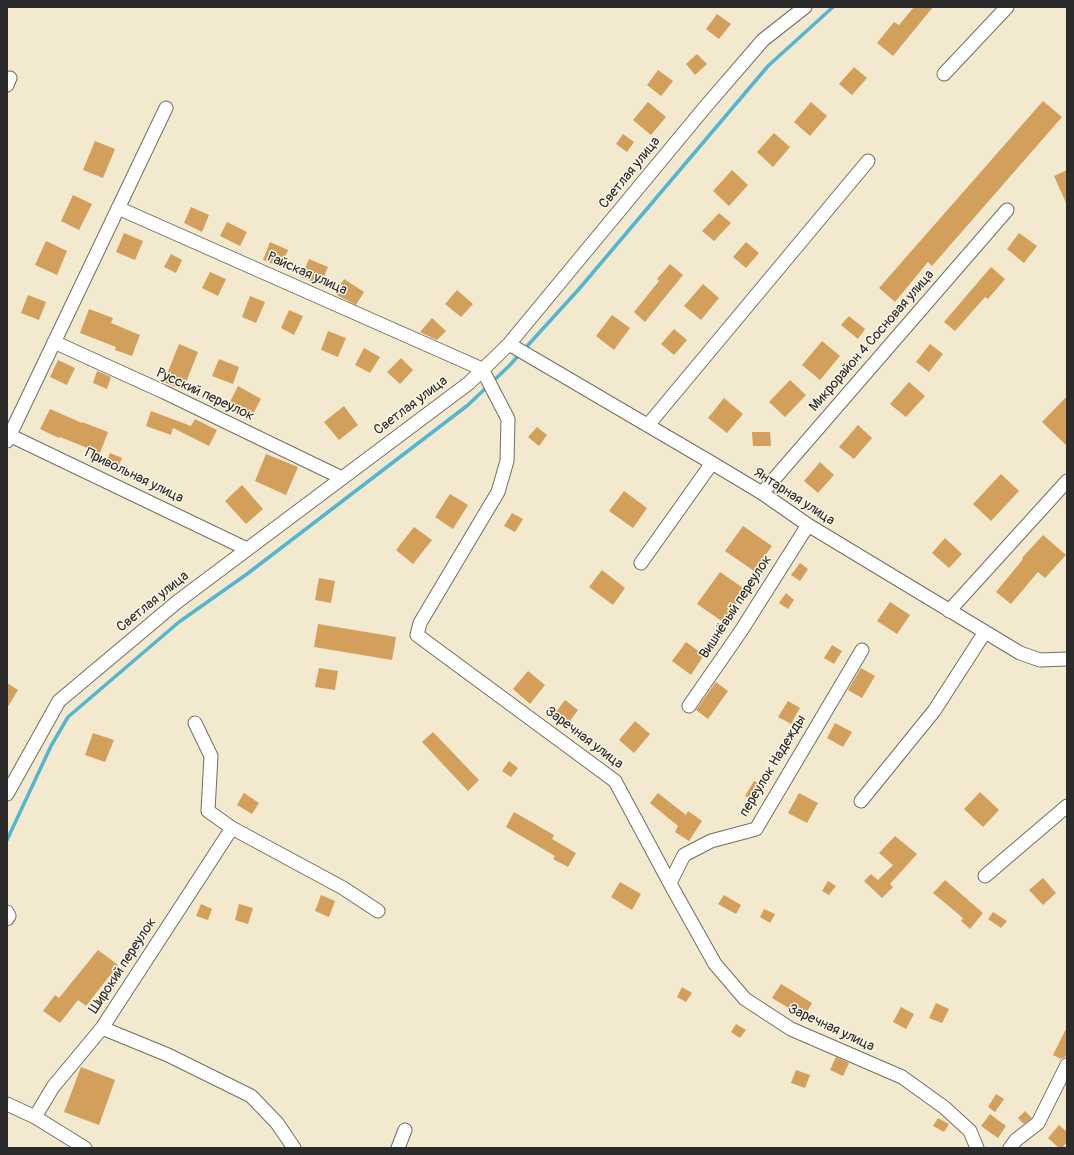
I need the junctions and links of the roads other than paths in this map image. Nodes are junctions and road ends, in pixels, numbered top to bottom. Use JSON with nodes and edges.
{"nodes":[{"id":1,"x":805,"y":7,"type":"edge"},
{"id":2,"x":1007,"y":7,"type":"edge"},
{"id":3,"x":944,"y":74,"type":"dead end"},
{"id":4,"x":166,"y":108,"type":"dead end"},
{"id":5,"x":868,"y":161,"type":"dead end"},
{"id":6,"x":118,"y":208,"type":"junction"},
{"id":7,"x":1007,"y":210,"type":"dead end"},
{"id":8,"x":54,"y":342,"type":"junction"},
{"id":9,"x":509,"y":344,"type":"junction"},
{"id":10,"x":482,"y":369,"type":"junction"},
{"id":11,"x":648,"y":425,"type":"junction"},
{"id":12,"x":8,"y":437,"type":"edge"},
{"id":13,"x":712,"y":464,"type":"junction"},
{"id":14,"x":342,"y":478,"type":"junction"},
{"id":15,"x":1067,"y":481,"type":"edge"},
{"id":16,"x":762,"y":494,"type":"junction"},
{"id":17,"x":808,"y":525,"type":"junction"},
{"id":18,"x":247,"y":549,"type":"junction"},
{"id":19,"x":641,"y":563,"type":"dead end"},
{"id":20,"x":949,"y":611,"type":"junction"},
{"id":21,"x":985,"y":632,"type":"junction"},
{"id":22,"x":862,"y":650,"type":"dead end"},
{"id":23,"x":1067,"y":659,"type":"edge"},
{"id":24,"x":689,"y":706,"type":"dead end"},
{"id":25,"x":195,"y":723,"type":"dead end"},
{"id":26,"x":7,"y":794,"type":"edge"},
{"id":27,"x":861,"y":801,"type":"dead end"},
{"id":28,"x":1067,"y":806,"type":"edge"},
{"id":29,"x":232,"y":828,"type":"junction"},
{"id":30,"x":985,"y":876,"type":"dead end"},
{"id":31,"x":670,"y":883,"type":"junction"},
{"id":32,"x":378,"y":911,"type":"dead end"},
{"id":33,"x":7,"y":912,"type":"edge"},
{"id":34,"x":7,"y":919,"type":"edge"},
{"id":35,"x":102,"y":1028,"type":"junction"},
{"id":36,"x":1067,"y":1065,"type":"edge"},
{"id":37,"x":7,"y":1104,"type":"edge"},
{"id":38,"x":35,"y":1116,"type":"junction"},
{"id":39,"x":405,"y":1130,"type":"dead end"},
{"id":40,"x":85,"y":1148,"type":"edge"},
{"id":41,"x":294,"y":1148,"type":"edge"},
{"id":42,"x":398,"y":1148,"type":"edge"},
{"id":43,"x":977,"y":1148,"type":"edge"},
{"id":44,"x":1010,"y":1148,"type":"edge"}],
"edges":[{"from":1,"to":9,"type":"street","name":"Светлая улица"},
{"from":2,"to":3,"type":"street"},
{"from":4,"to":6,"type":"street"},
{"from":5,"to":11,"type":"street"},
{"from":6,"to":8,"type":"street"},
{"from":6,"to":10,"type":"street","name":"Райская улица"},
{"from":7,"to":16,"type":"street","name":"Микрорайон 4 Сосновая улица"},
{"from":8,"to":12,"type":"street"},
{"from":8,"to":14,"type":"street","name":"Русский переулок"},
{"from":9,"to":10,"type":"street","name":"Светлая улица"},
{"from":9,"to":11,"type":"street","name":"Янтарная улица"},
{"from":10,"to":14,"type":"street","name":"Светлая улица"},
{"from":10,"to":31,"type":"street","name":"Заречная улица"},
{"from":11,"to":13,"type":"street","name":"Янтарная улица"},
{"from":12,"to":18,"type":"street","name":"Привольная улица"},
{"from":13,"to":16,"type":"street","name":"Янтарная улица"},
{"from":13,"to":19,"type":"street"},
{"from":14,"to":18,"type":"street","name":"Светлая улица"},
{"from":15,"to":20,"type":"street"},
{"from":16,"to":17,"type":"street","name":"Янтарная улица"},
{"from":17,"to":20,"type":"street","name":"Янтарная улица"},
{"from":17,"to":24,"type":"street","name":"Вишнёвый переулок"},
{"from":18,"to":26,"type":"street","name":"Светлая улица"},
{"from":20,"to":21,"type":"street","name":"Янтарная улица"},
{"from":21,"to":23,"type":"street","name":"Янтарная улица"},
{"from":21,"to":27,"type":"street"},
{"from":22,"to":31,"type":"street","name":"переулок Надежды"},
{"from":25,"to":29,"type":"street"},
{"from":28,"to":30,"type":"street"},
{"from":29,"to":32,"type":"street"},
{"from":29,"to":35,"type":"street","name":"Широкий переулок"},
{"from":31,"to":43,"type":"street","name":"Заречная улица"},
{"from":33,"to":34,"type":"street"},
{"from":35,"to":38,"type":"street","name":"Широкий переулок"},
{"from":35,"to":41,"type":"street"},
{"from":36,"to":44,"type":"street"},
{"from":37,"to":38,"type":"street"},
{"from":38,"to":40,"type":"street"},
{"from":39,"to":42,"type":"street"}]}
